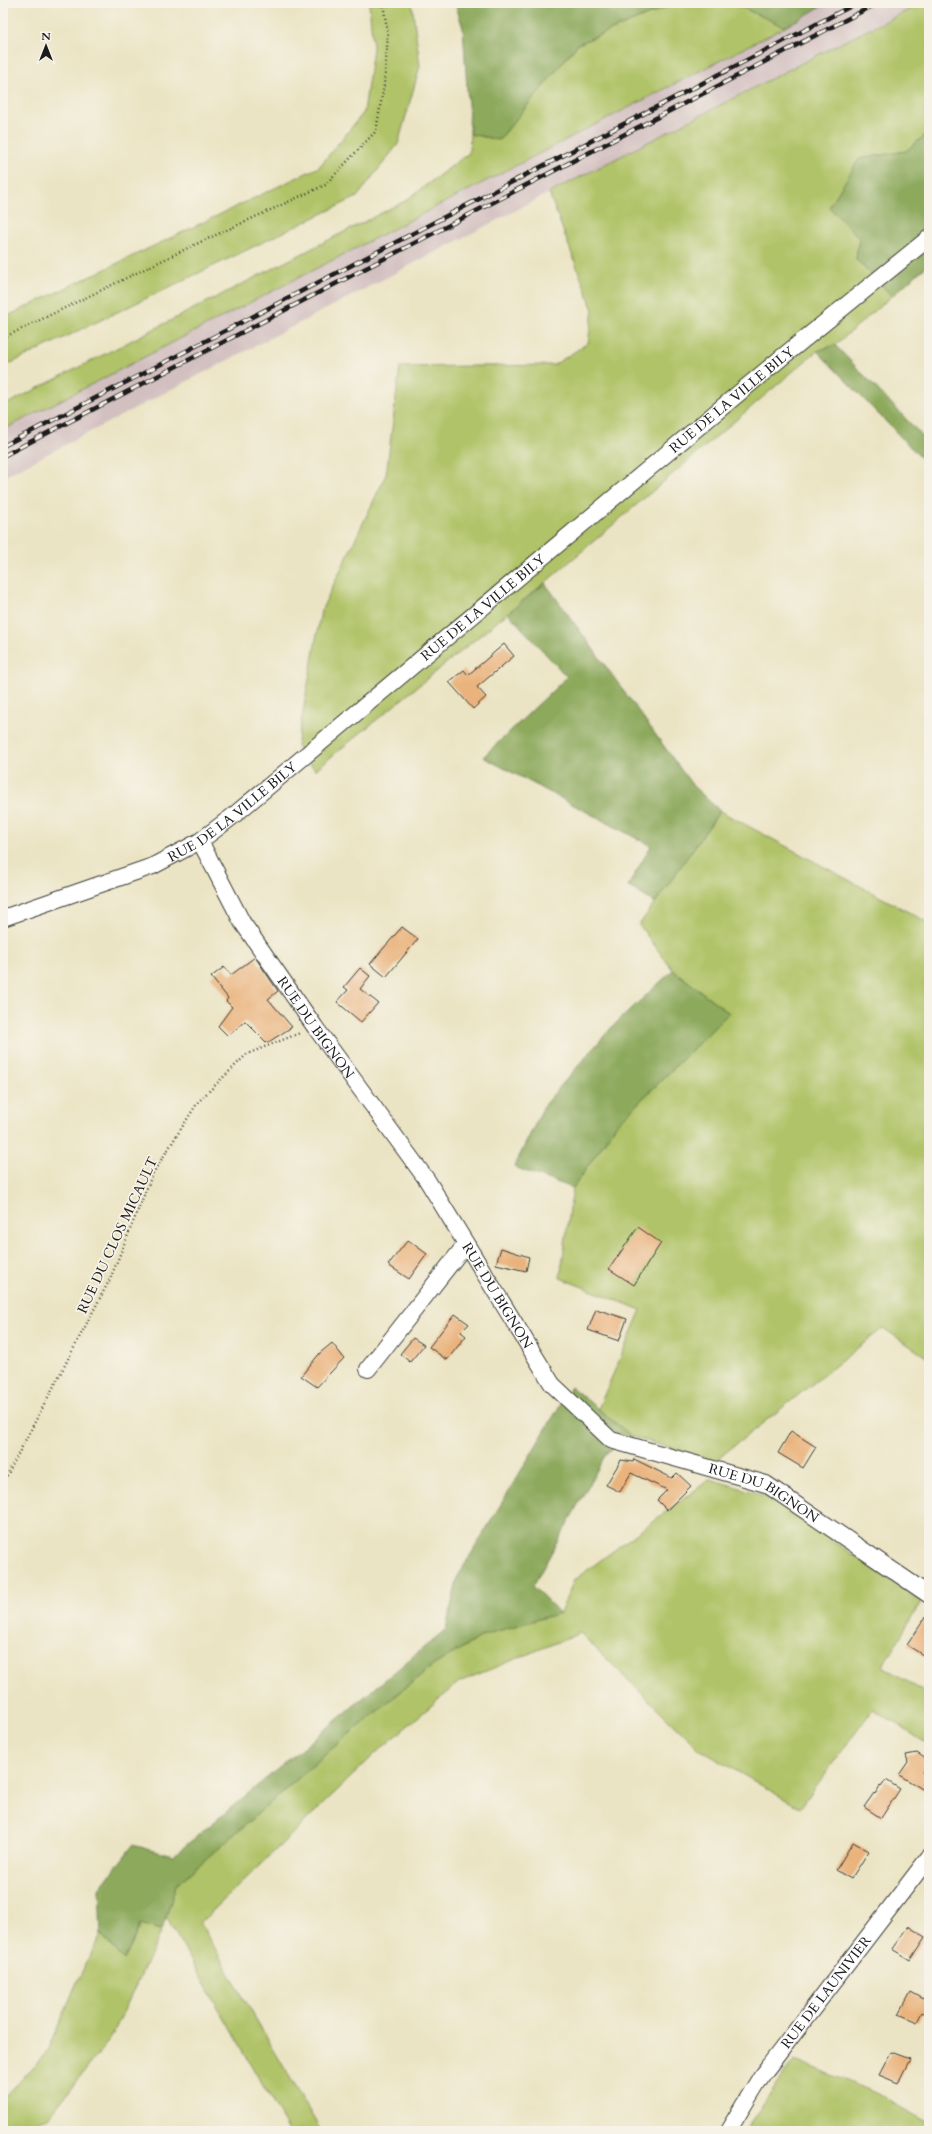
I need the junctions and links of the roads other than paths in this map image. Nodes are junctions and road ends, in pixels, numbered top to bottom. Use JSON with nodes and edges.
{"nodes":[{"id":1,"x":929,"y":238,"type":"edge"},
{"id":2,"x":200,"y":841,"type":"junction"},
{"id":3,"x":3,"y":918,"type":"edge"},
{"id":4,"x":466,"y":1244,"type":"junction"},
{"id":5,"x":368,"y":1369,"type":"dead end"},
{"id":6,"x":929,"y":1595,"type":"edge"},
{"id":7,"x":929,"y":1857,"type":"edge"},
{"id":8,"x":728,"y":2131,"type":"edge"}],
"edges":[{"from":1,"to":2,"type":"street","name":"RUE DE LA VILLE BILY"},
{"from":2,"to":3,"type":"street","name":"RUE DE LA VILLE BILY"},
{"from":2,"to":4,"type":"street","name":"RUE DU BIGNON"},
{"from":4,"to":5,"type":"street"},
{"from":4,"to":6,"type":"street","name":"RUE DU BIGNON"},
{"from":7,"to":8,"type":"street","name":"RUE DE LAUNIVIER"}]}
